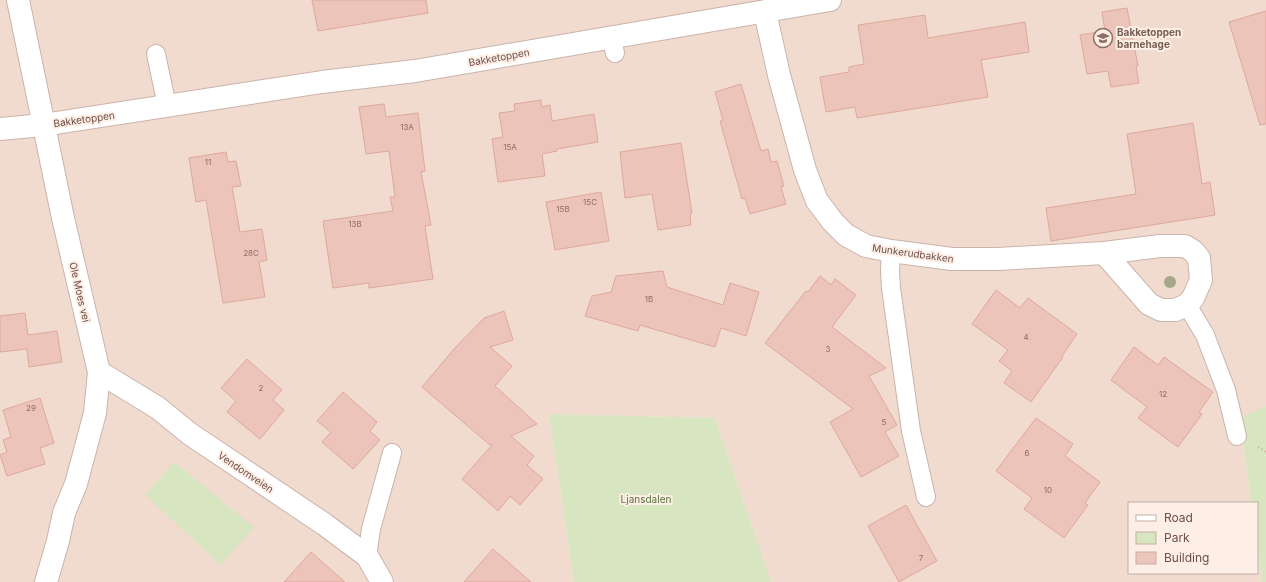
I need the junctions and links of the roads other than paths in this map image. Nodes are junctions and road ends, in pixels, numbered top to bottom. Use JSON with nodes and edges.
{"nodes":[{"id":1,"x":18,"y":0,"type":"edge"},
{"id":2,"x":830,"y":0,"type":"edge"},
{"id":3,"x":774,"y":7,"type":"edge"},
{"id":4,"x":156,"y":54,"type":"dead end"},
{"id":5,"x":167,"y":106,"type":"junction"},
{"id":6,"x":43,"y":125,"type":"junction"},
{"id":7,"x":0,"y":129,"type":"edge"},
{"id":8,"x":891,"y":251,"type":"junction"},
{"id":9,"x":1104,"y":253,"type":"junction"},
{"id":10,"x":1187,"y":305,"type":"junction"},
{"id":11,"x":99,"y":372,"type":"junction"},
{"id":12,"x":1237,"y":436,"type":"dead end"},
{"id":13,"x":392,"y":453,"type":"dead end"},
{"id":14,"x":926,"y":497,"type":"dead end"},
{"id":15,"x":367,"y":556,"type":"junction"},
{"id":16,"x":46,"y":582,"type":"edge"},
{"id":17,"x":382,"y":582,"type":"edge"}],
"edges":[{"from":1,"to":6,"type":"street","name":"Ole Moes vei"},
{"from":2,"to":3,"type":"street","name":"Bakketoppen"},
{"from":3,"to":5,"type":"street","name":"Bakketoppen"},
{"from":3,"to":8,"type":"street","name":"Munkerudbakken"},
{"from":4,"to":5,"type":"lane"},
{"from":5,"to":6,"type":"street","name":"Bakketoppen"},
{"from":6,"to":7,"type":"street","name":"Bakketoppen"},
{"from":6,"to":11,"type":"street","name":"Ole Moes vei"},
{"from":8,"to":9,"type":"street","name":"Munkerudbakken"},
{"from":8,"to":14,"type":"lane"},
{"from":9,"to":10,"type":"street"},
{"from":9,"to":10,"type":"street","name":"Munkerudbakken"},
{"from":10,"to":12,"type":"lane"},
{"from":11,"to":15,"type":"street","name":"Vendomveien"},
{"from":11,"to":16,"type":"street","name":"Ole Moes vei"},
{"from":13,"to":15,"type":"lane"},
{"from":15,"to":17,"type":"street","name":"Vendomveien"}]}
